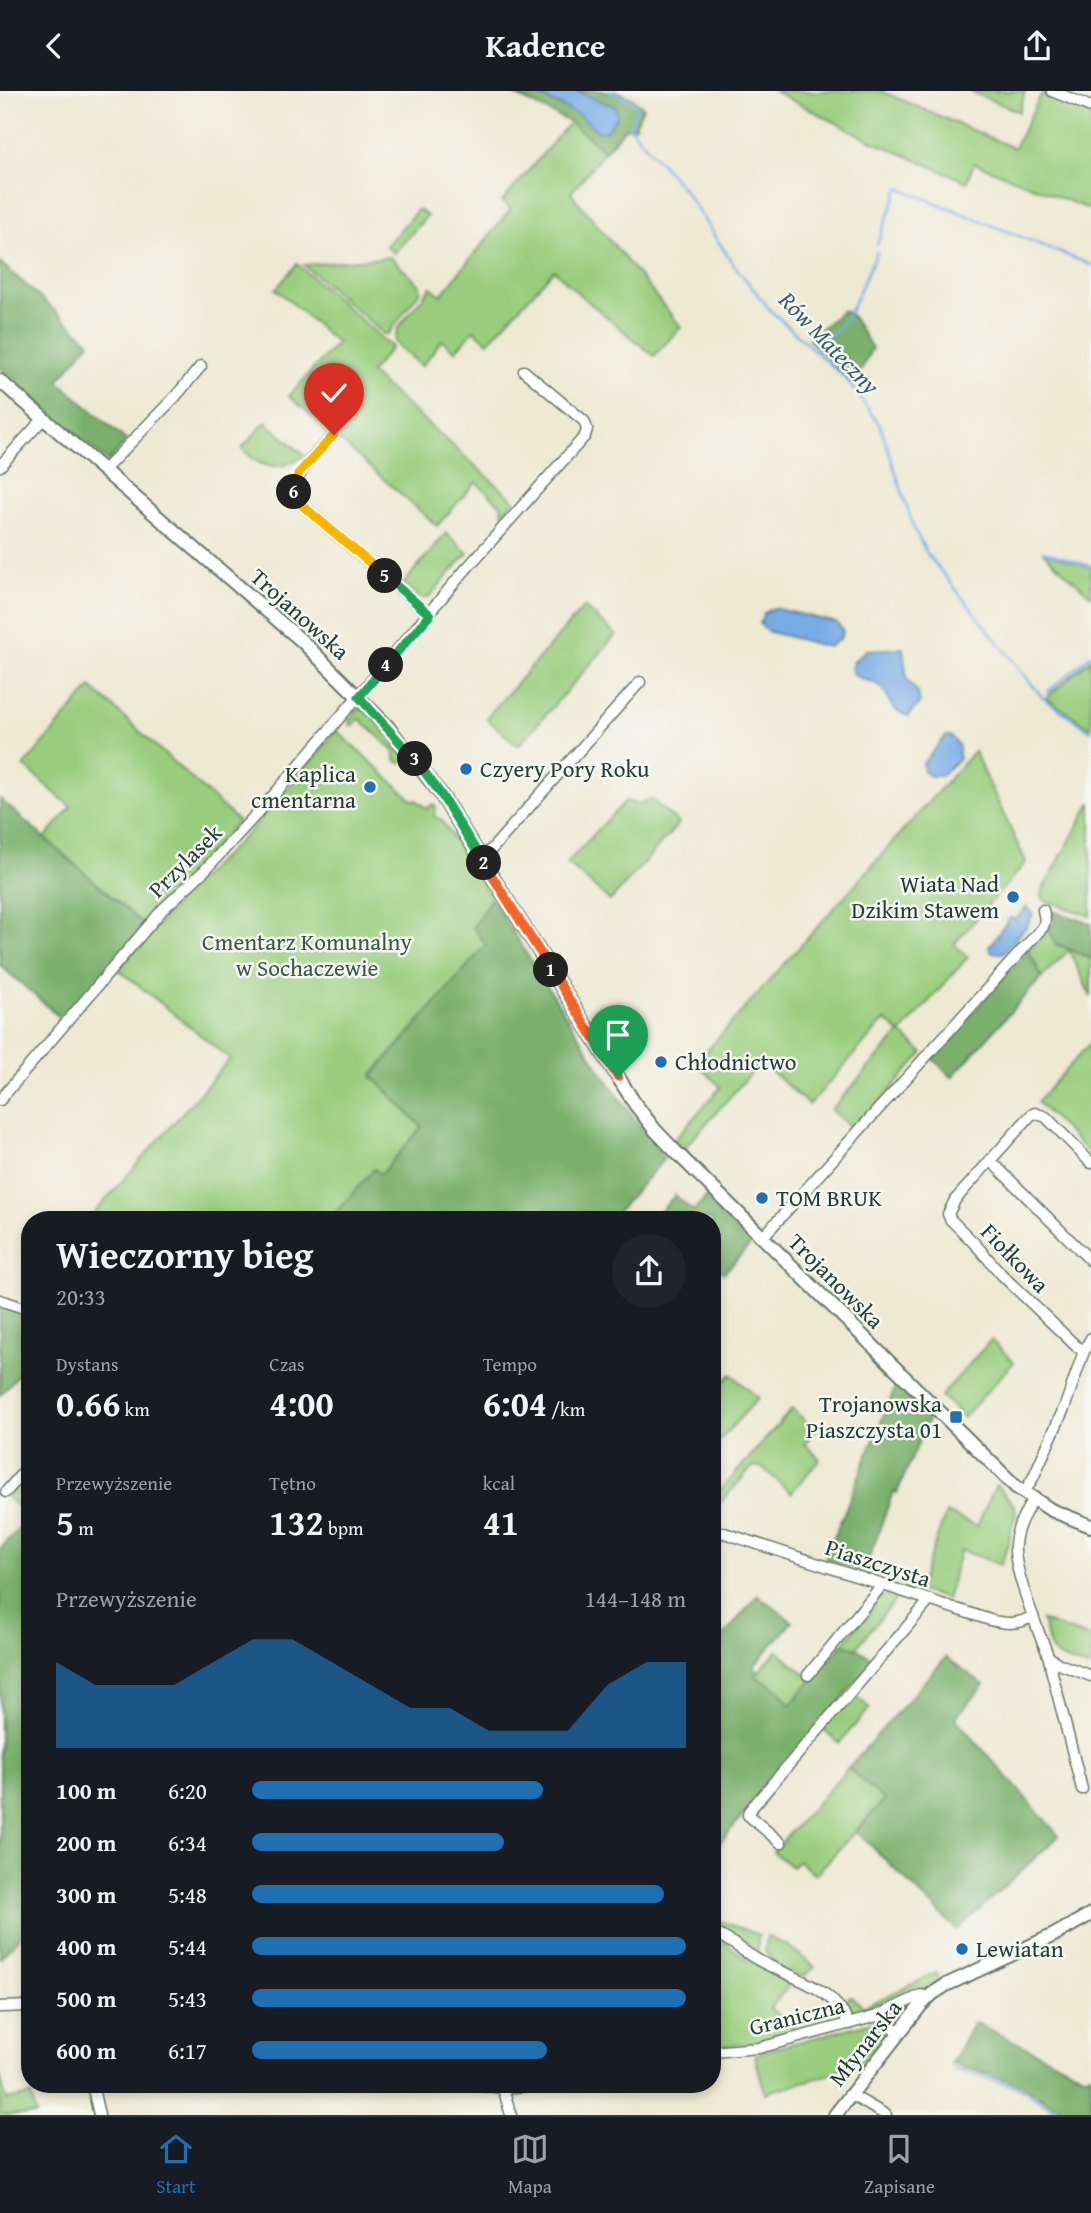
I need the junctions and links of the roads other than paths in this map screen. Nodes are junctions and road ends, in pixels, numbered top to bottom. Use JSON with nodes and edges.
{"nodes":[{"id":1,"x":1052,"y":91,"type":"edge"},
{"id":2,"x":1091,"y":107,"type":"edge"},
{"id":3,"x":201,"y":366,"type":"dead end"},
{"id":4,"x":524,"y":371,"type":"dead end"},
{"id":5,"x":0,"y":381,"type":"edge"},
{"id":6,"x":44,"y":418,"type":"junction"},
{"id":7,"x":334,"y":435,"type":"dead end"},
{"id":8,"x":0,"y":465,"type":"edge"},
{"id":9,"x":104,"y":470,"type":"junction"},
{"id":10,"x":430,"y":615,"type":"junction"},
{"id":11,"x":640,"y":683,"type":"dead end"},
{"id":12,"x":359,"y":697,"type":"junction"},
{"id":13,"x":480,"y":856,"type":"junction"},
{"id":14,"x":1043,"y":910,"type":"dead end"},
{"id":15,"x":0,"y":1100,"type":"edge"},
{"id":16,"x":990,"y":1160,"type":"junction"},
{"id":17,"x":1091,"y":1163,"type":"edge"},
{"id":18,"x":762,"y":1238,"type":"junction"},
{"id":19,"x":1091,"y":1261,"type":"edge"},
{"id":20,"x":0,"y":1300,"type":"edge"},
{"id":21,"x":21,"y":1307,"type":"edge"},
{"id":22,"x":1091,"y":1338,"type":"edge"},
{"id":23,"x":1084,"y":1351,"type":"junction"},
{"id":24,"x":21,"y":1475,"type":"edge"},
{"id":25,"x":6,"y":1492,"type":"dead end"},
{"id":26,"x":1028,"y":1496,"type":"junction"},
{"id":27,"x":1091,"y":1526,"type":"edge"},
{"id":28,"x":721,"y":1532,"type":"edge"},
{"id":29,"x":882,"y":1585,"type":"junction"},
{"id":30,"x":930,"y":1600,"type":"junction"},
{"id":31,"x":1033,"y":1616,"type":"junction"},
{"id":32,"x":1051,"y":1658,"type":"junction"},
{"id":33,"x":808,"y":1675,"type":"dead end"},
{"id":34,"x":1091,"y":1676,"type":"edge"},
{"id":35,"x":1082,"y":1790,"type":"dead end"},
{"id":36,"x":781,"y":1843,"type":"dead end"},
{"id":37,"x":1091,"y":1914,"type":"edge"},
{"id":38,"x":721,"y":1936,"type":"edge"},
{"id":39,"x":928,"y":1997,"type":"junction"},
{"id":40,"x":21,"y":2006,"type":"edge"},
{"id":41,"x":0,"y":2007,"type":"edge"},
{"id":42,"x":877,"y":2016,"type":"junction"},
{"id":43,"x":849,"y":2024,"type":"junction"},
{"id":44,"x":899,"y":2032,"type":"junction"},
{"id":45,"x":721,"y":2051,"type":"edge"},
{"id":46,"x":94,"y":2093,"type":"edge"},
{"id":47,"x":504,"y":2093,"type":"edge"},
{"id":48,"x":850,"y":2095,"type":"junction"},
{"id":49,"x":99,"y":2115,"type":"edge"},
{"id":50,"x":511,"y":2115,"type":"edge"},
{"id":51,"x":835,"y":2115,"type":"edge"},
{"id":52,"x":886,"y":2115,"type":"edge"}],
"edges":[{"from":1,"to":2,"type":"street"},
{"from":3,"to":9,"type":"street"},
{"from":4,"to":10,"type":"street","name":"Przylasek"},
{"from":5,"to":6,"type":"street","name":"Trojanowska"},
{"from":6,"to":8,"type":"street"},
{"from":6,"to":9,"type":"street","name":"Trojanowska"},
{"from":7,"to":10,"type":"street"},
{"from":9,"to":12,"type":"street","name":"Trojanowska"},
{"from":10,"to":12,"type":"street","name":"Przylasek"},
{"from":11,"to":13,"type":"street"},
{"from":12,"to":13,"type":"street","name":"Trojanowska"},
{"from":12,"to":15,"type":"street","name":"Przylasek"},
{"from":13,"to":18,"type":"street","name":"Trojanowska"},
{"from":14,"to":18,"type":"street"},
{"from":16,"to":17,"type":"street"},
{"from":16,"to":19,"type":"street"},
{"from":16,"to":23,"type":"street","name":"Fiołkowa"},
{"from":18,"to":26,"type":"street","name":"Trojanowska"},
{"from":20,"to":21,"type":"street"},
{"from":22,"to":23,"type":"street"},
{"from":23,"to":26,"type":"street"},
{"from":24,"to":25,"type":"street"},
{"from":26,"to":27,"type":"street","name":"Trojanowska"},
{"from":26,"to":31,"type":"street"},
{"from":28,"to":29,"type":"street","name":"Piaszczysta"},
{"from":29,"to":30,"type":"street","name":"Piaszczysta"},
{"from":29,"to":33,"type":"street"},
{"from":30,"to":31,"type":"street","name":"Piaszczysta"},
{"from":30,"to":36,"type":"street"},
{"from":31,"to":32,"type":"street"},
{"from":32,"to":34,"type":"street"},
{"from":32,"to":35,"type":"street"},
{"from":37,"to":39,"type":"street"},
{"from":38,"to":43,"type":"street"},
{"from":39,"to":42,"type":"street","name":"Graniczna"},
{"from":39,"to":44,"type":"street","name":"Młynarska"},
{"from":40,"to":41,"type":"street"},
{"from":42,"to":43,"type":"street","name":"Graniczna"},
{"from":42,"to":44,"type":"street"},
{"from":43,"to":45,"type":"street","name":"Graniczna"},
{"from":44,"to":48,"type":"street","name":"Młynarska"},
{"from":46,"to":49,"type":"street"},
{"from":47,"to":50,"type":"street"},
{"from":48,"to":51,"type":"street","name":"Młynarska"},
{"from":48,"to":52,"type":"street"}]}
